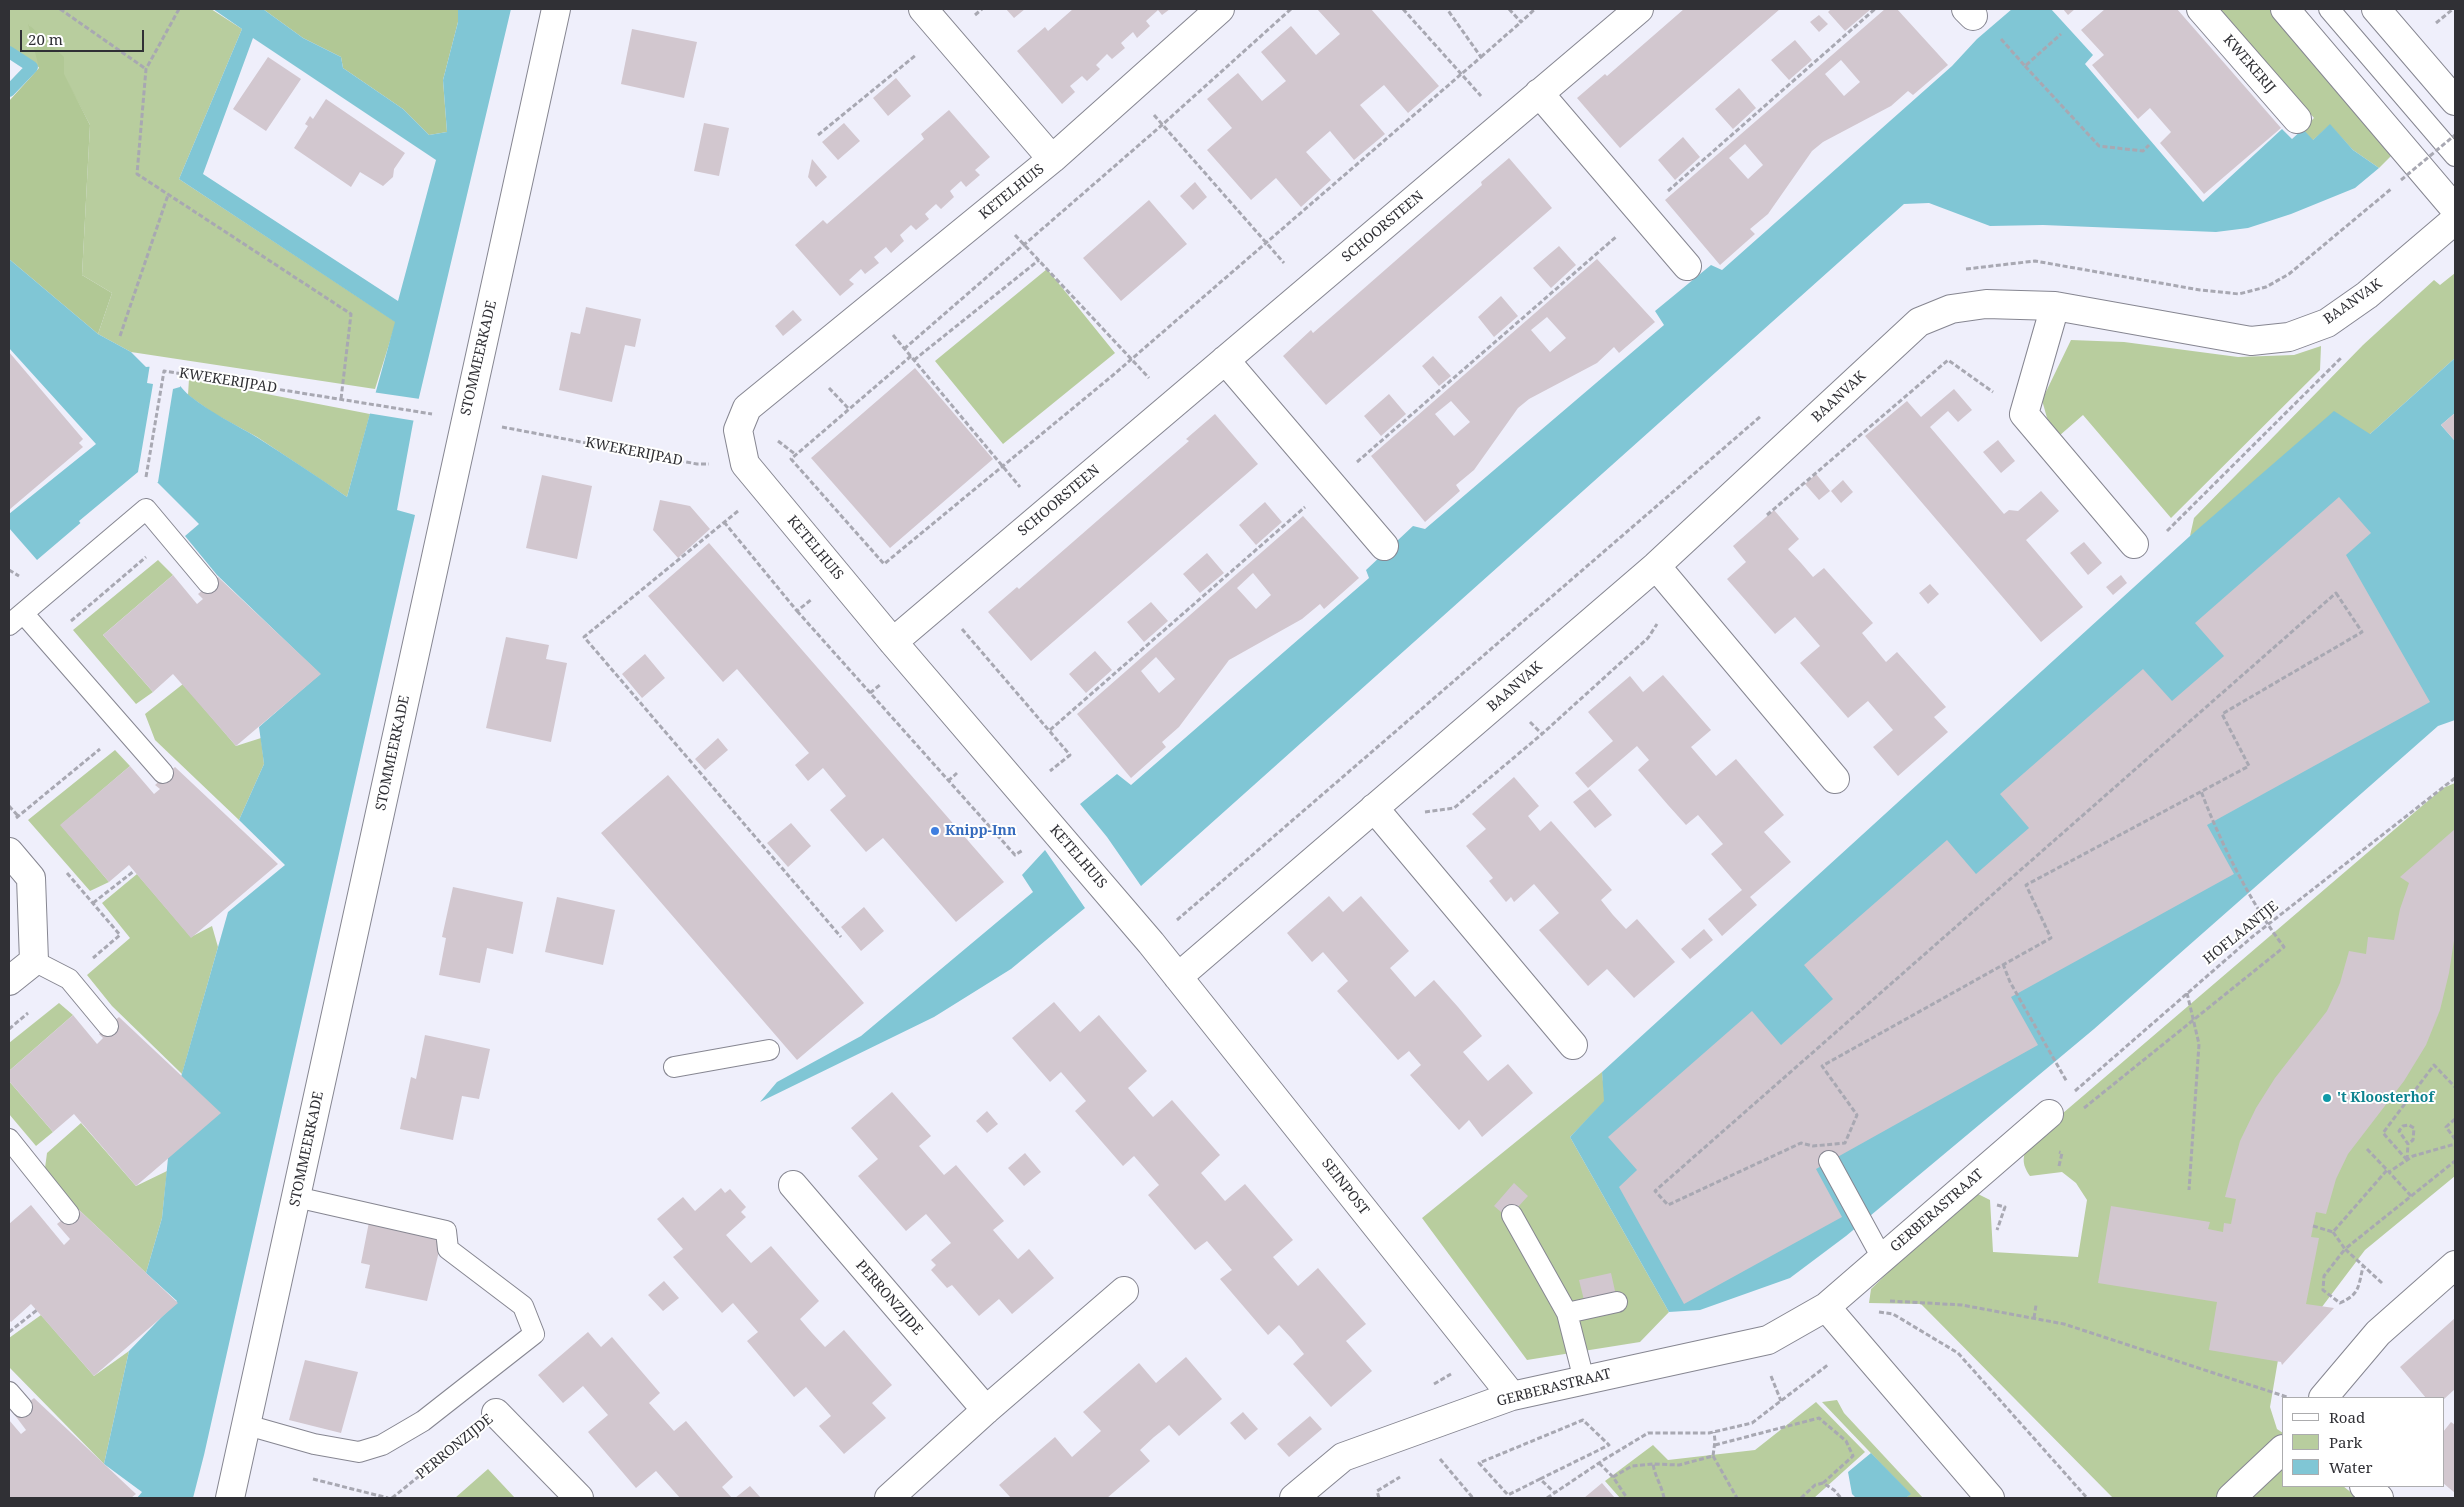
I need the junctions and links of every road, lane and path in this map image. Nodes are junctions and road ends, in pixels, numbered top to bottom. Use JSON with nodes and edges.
{"nodes":[{"id":1,"x":60,"y":9,"type":"edge"},
{"id":2,"x":179,"y":9,"type":"edge"},
{"id":3,"x":556,"y":9,"type":"edge"},
{"id":4,"x":923,"y":9,"type":"edge"},
{"id":5,"x":1220,"y":9,"type":"edge"},
{"id":6,"x":1291,"y":9,"type":"edge"},
{"id":7,"x":1403,"y":9,"type":"edge"},
{"id":8,"x":1447,"y":9,"type":"edge"},
{"id":9,"x":1509,"y":9,"type":"edge"},
{"id":10,"x":1535,"y":9,"type":"edge"},
{"id":11,"x":1639,"y":9,"type":"edge"},
{"id":12,"x":1875,"y":9,"type":"edge"},
{"id":13,"x":2201,"y":9,"type":"edge"},
{"id":14,"x":2285,"y":9,"type":"edge"},
{"id":15,"x":2329,"y":9,"type":"edge"},
{"id":16,"x":2376,"y":9,"type":"edge"},
{"id":17,"x":2453,"y":9,"type":"edge"},
{"id":18,"x":1970,"y":12,"type":"edge"},
{"id":19,"x":1521,"y":22,"type":"junction"},
{"id":20,"x":2434,"y":25,"type":"dead end"},
{"id":21,"x":944,"y":32,"type":"junction"},
{"id":22,"x":2061,"y":34,"type":"dead end"},
{"id":23,"x":1481,"y":57,"type":"junction"},
{"id":24,"x":2025,"y":66,"type":"junction"},
{"id":25,"x":146,"y":69,"type":"junction"},
{"id":26,"x":1461,"y":74,"type":"junction"},
{"id":27,"x":1130,"y":89,"type":"junction"},
{"id":28,"x":1540,"y":93,"type":"junction"},
{"id":29,"x":2455,"y":101,"type":"edge"},
{"id":30,"x":2297,"y":119,"type":"dead end"},
{"id":31,"x":1505,"y":123,"type":"junction"},
{"id":32,"x":1162,"y":125,"type":"junction"},
{"id":33,"x":818,"y":136,"type":"dead end"},
{"id":34,"x":2455,"y":136,"type":"edge"},
{"id":35,"x":2149,"y":145,"type":"dead end"},
{"id":36,"x":2455,"y":156,"type":"edge"},
{"id":37,"x":1052,"y":159,"type":"junction"},
{"id":38,"x":2401,"y":180,"type":"dead end"},
{"id":39,"x":168,"y":195,"type":"junction"},
{"id":40,"x":991,"y":208,"type":"junction"},
{"id":41,"x":1643,"y":214,"type":"junction"},
{"id":42,"x":2451,"y":220,"type":"edge"},
{"id":43,"x":1024,"y":244,"type":"junction"},
{"id":44,"x":1267,"y":244,"type":"junction"},
{"id":45,"x":1039,"y":260,"type":"junction"},
{"id":46,"x":1687,"y":266,"type":"dead end"},
{"id":47,"x":1308,"y":290,"type":"junction"},
{"id":48,"x":2055,"y":306,"type":"junction"},
{"id":49,"x":870,"y":307,"type":"junction"},
{"id":50,"x":2327,"y":323,"type":"junction"},
{"id":51,"x":120,"y":336,"type":"dead end"},
{"id":52,"x":904,"y":349,"type":"junction"},
{"id":53,"x":910,"y":356,"type":"junction"},
{"id":54,"x":1131,"y":358,"type":"junction"},
{"id":55,"x":914,"y":360,"type":"junction"},
{"id":56,"x":1225,"y":360,"type":"junction"},
{"id":57,"x":823,"y":381,"type":"dead end"},
{"id":58,"x":341,"y":400,"type":"junction"},
{"id":59,"x":1173,"y":404,"type":"junction"},
{"id":60,"x":849,"y":409,"type":"junction"},
{"id":61,"x":418,"y":411,"type":"dead end"},
{"id":62,"x":2024,"y":414,"type":"junction"},
{"id":63,"x":465,"y":420,"type":"junction"},
{"id":64,"x":780,"y":441,"type":"dead end"},
{"id":65,"x":795,"y":454,"type":"junction"},
{"id":66,"x":745,"y":464,"type":"junction"},
{"id":67,"x":1002,"y":466,"type":"junction"},
{"id":68,"x":1012,"y":477,"type":"dead end"},
{"id":69,"x":140,"y":483,"type":"dead end"},
{"id":70,"x":1331,"y":484,"type":"junction"},
{"id":71,"x":765,"y":488,"type":"junction"},
{"id":72,"x":1761,"y":521,"type":"dead end"},
{"id":73,"x":724,"y":522,"type":"junction"},
{"id":74,"x":170,"y":537,"type":"junction"},
{"id":75,"x":2134,"y":544,"type":"joint"},
{"id":76,"x":1384,"y":546,"type":"dead end"},
{"id":77,"x":1656,"y":566,"type":"junction"},
{"id":78,"x":839,"y":576,"type":"junction"},
{"id":79,"x":208,"y":583,"type":"dead end"},
{"id":80,"x":1678,"y":592,"type":"junction"},
{"id":81,"x":940,"y":603,"type":"junction"},
{"id":82,"x":797,"y":611,"type":"junction"},
{"id":83,"x":16,"y":619,"type":"edge"},
{"id":84,"x":47,"y":641,"type":"junction"},
{"id":85,"x":893,"y":642,"type":"junction"},
{"id":86,"x":124,"y":730,"type":"junction"},
{"id":87,"x":1050,"y":730,"type":"junction"},
{"id":88,"x":163,"y":772,"type":"dead end"},
{"id":89,"x":2455,"y":778,"type":"edge"},
{"id":90,"x":1835,"y":779,"type":"dead end"},
{"id":91,"x":2201,"y":791,"type":"junction"},
{"id":92,"x":1022,"y":793,"type":"junction"},
{"id":93,"x":9,"y":806,"type":"edge"},
{"id":94,"x":1379,"y":814,"type":"junction"},
{"id":95,"x":18,"y":817,"type":"junction"},
{"id":96,"x":14,"y":821,"type":"dead end"},
{"id":97,"x":1055,"y":831,"type":"junction"},
{"id":98,"x":9,"y":852,"type":"edge"},
{"id":99,"x":134,"y":871,"type":"dead end"},
{"id":100,"x":93,"y":903,"type":"dead end"},
{"id":101,"x":2267,"y":926,"type":"junction"},
{"id":102,"x":841,"y":937,"type":"dead end"},
{"id":103,"x":34,"y":960,"type":"junction"},
{"id":104,"x":2003,"y":964,"type":"junction"},
{"id":105,"x":1178,"y":977,"type":"junction"},
{"id":106,"x":9,"y":981,"type":"edge"},
{"id":107,"x":2188,"y":993,"type":"junction"},
{"id":108,"x":2193,"y":1019,"type":"junction"},
{"id":109,"x":108,"y":1026,"type":"dead end"},
{"id":110,"x":1573,"y":1045,"type":"dead end"},
{"id":111,"x":769,"y":1050,"type":"dead end"},
{"id":112,"x":674,"y":1067,"type":"dead end"},
{"id":113,"x":2455,"y":1087,"type":"edge"},
{"id":114,"x":2083,"y":1109,"type":"dead end"},
{"id":115,"x":2049,"y":1114,"type":"dead end"},
{"id":116,"x":2455,"y":1119,"type":"edge"},
{"id":117,"x":9,"y":1139,"type":"edge"},
{"id":118,"x":2455,"y":1139,"type":"edge"},
{"id":119,"x":2408,"y":1144,"type":"junction"},
{"id":120,"x":2455,"y":1144,"type":"edge"},
{"id":121,"x":2367,"y":1149,"type":"dead end"},
{"id":122,"x":2407,"y":1160,"type":"junction"},
{"id":123,"x":1829,"y":1161,"type":"dead end"},
{"id":124,"x":2455,"y":1161,"type":"edge"},
{"id":125,"x":2388,"y":1171,"type":"junction"},
{"id":126,"x":792,"y":1185,"type":"dead end"},
{"id":127,"x":2189,"y":1190,"type":"dead end"},
{"id":128,"x":2411,"y":1196,"type":"junction"},
{"id":129,"x":296,"y":1197,"type":"junction"},
{"id":130,"x":68,"y":1214,"type":"dead end"},
{"id":131,"x":1512,"y":1214,"type":"dead end"},
{"id":132,"x":2313,"y":1226,"type":"dead end"},
{"id":133,"x":2333,"y":1232,"type":"junction"},
{"id":134,"x":2345,"y":1249,"type":"junction"},
{"id":135,"x":1882,"y":1258,"type":"junction"},
{"id":136,"x":2455,"y":1266,"type":"edge"},
{"id":137,"x":2364,"y":1267,"type":"junction"},
{"id":138,"x":1124,"y":1291,"type":"dead end"},
{"id":139,"x":1617,"y":1302,"type":"dead end"},
{"id":140,"x":1831,"y":1303,"type":"junction"},
{"id":141,"x":2036,"y":1305,"type":"dead end"},
{"id":142,"x":2408,"y":1307,"type":"junction"},
{"id":143,"x":37,"y":1310,"type":"dead end"},
{"id":144,"x":1566,"y":1313,"type":"junction"},
{"id":145,"x":2034,"y":1318,"type":"junction"},
{"id":146,"x":9,"y":1332,"type":"edge"},
{"id":147,"x":1857,"y":1343,"type":"junction"},
{"id":148,"x":1770,"y":1374,"type":"dead end"},
{"id":149,"x":1584,"y":1380,"type":"junction"},
{"id":150,"x":9,"y":1392,"type":"edge"},
{"id":151,"x":1512,"y":1396,"type":"junction"},
{"id":152,"x":2290,"y":1397,"type":"edge"},
{"id":153,"x":2324,"y":1397,"type":"edge"},
{"id":154,"x":1781,"y":1401,"type":"junction"},
{"id":155,"x":22,"y":1407,"type":"dead end"},
{"id":156,"x":986,"y":1410,"type":"junction"},
{"id":157,"x":496,"y":1413,"type":"joint"},
{"id":158,"x":247,"y":1425,"type":"junction"},
{"id":159,"x":1714,"y":1432,"type":"junction"},
{"id":160,"x":1715,"y":1445,"type":"junction"},
{"id":161,"x":2282,"y":1450,"type":"edge"},
{"id":162,"x":1436,"y":1455,"type":"dead end"},
{"id":163,"x":1713,"y":1456,"type":"junction"},
{"id":164,"x":1599,"y":1463,"type":"junction"},
{"id":165,"x":1653,"y":1464,"type":"junction"},
{"id":166,"x":1402,"y":1475,"type":"dead end"},
{"id":167,"x":1613,"y":1477,"type":"junction"},
{"id":168,"x":312,"y":1478,"type":"dead end"},
{"id":169,"x":1540,"y":1478,"type":"junction"},
{"id":170,"x":1823,"y":1483,"type":"junction"},
{"id":171,"x":2365,"y":1487,"type":"edge"},
{"id":172,"x":1554,"y":1493,"type":"junction"},
{"id":173,"x":230,"y":1498,"type":"edge"},
{"id":174,"x":388,"y":1498,"type":"edge"},
{"id":175,"x":392,"y":1498,"type":"edge"},
{"id":176,"x":579,"y":1498,"type":"edge"},
{"id":177,"x":889,"y":1498,"type":"edge"},
{"id":178,"x":1294,"y":1498,"type":"edge"},
{"id":179,"x":1379,"y":1498,"type":"edge"},
{"id":180,"x":1473,"y":1498,"type":"edge"},
{"id":181,"x":1548,"y":1498,"type":"edge"},
{"id":182,"x":1627,"y":1498,"type":"edge"},
{"id":183,"x":1664,"y":1498,"type":"edge"},
{"id":184,"x":1737,"y":1498,"type":"edge"},
{"id":185,"x":1801,"y":1498,"type":"edge"},
{"id":186,"x":1841,"y":1498,"type":"edge"},
{"id":187,"x":1990,"y":1498,"type":"edge"},
{"id":188,"x":2087,"y":1498,"type":"edge"},
{"id":189,"x":2231,"y":1498,"type":"edge"},
{"id":190,"x":2379,"y":1498,"type":"edge"}],
"edges":[{"from":1,"to":25,"type":"path"},
{"from":2,"to":25,"type":"path"},
{"from":3,"to":63,"type":"street","name":"STOMMEERKADE"},
{"from":4,"to":21,"type":"street","name":"KETELHUIS"},
{"from":5,"to":27,"type":"street","name":"KETELHUIS"},
{"from":6,"to":32,"type":"path"},
{"from":7,"to":26,"type":"path"},
{"from":8,"to":23,"type":"path"},
{"from":9,"to":19,"type":"path"},
{"from":10,"to":19,"type":"path"},
{"from":11,"to":28,"type":"street","name":"SCHOORSTEEN"},
{"from":12,"to":41,"type":"path"},
{"from":13,"to":30,"type":"street","name":"KWEKERIJ"},
{"from":14,"to":42,"type":"street"},
{"from":15,"to":36,"type":"lane"},
{"from":16,"to":29,"type":"street"},
{"from":17,"to":20,"type":"path"},
{"from":18,"to":24,"type":"path"},
{"from":19,"to":23,"type":"path"},
{"from":21,"to":33,"type":"path"},
{"from":21,"to":37,"type":"street","name":"KETELHUIS"},
{"from":22,"to":24,"type":"path"},
{"from":23,"to":26,"type":"path"},
{"from":24,"to":35,"type":"path"},
{"from":25,"to":39,"type":"path"},
{"from":26,"to":31,"type":"path"},
{"from":26,"to":44,"type":"path"},
{"from":27,"to":32,"type":"path"},
{"from":27,"to":37,"type":"street","name":"KETELHUIS"},
{"from":28,"to":31,"type":"street","name":"SCHOORSTEEN"},
{"from":28,"to":41,"type":"street"},
{"from":31,"to":47,"type":"street","name":"SCHOORSTEEN"},
{"from":32,"to":43,"type":"path"},
{"from":32,"to":44,"type":"path"},
{"from":34,"to":38,"type":"path","bridge":true},
{"from":37,"to":40,"type":"street","name":"KETELHUIS"},
{"from":39,"to":51,"type":"path"},
{"from":39,"to":58,"type":"path"},
{"from":40,"to":43,"type":"path"},
{"from":40,"to":49,"type":"street","name":"KETELHUIS"},
{"from":41,"to":46,"type":"street"},
{"from":41,"to":70,"type":"path"},
{"from":42,"to":50,"type":"street","name":"BAANVAK"},
{"from":43,"to":45,"type":"path"},
{"from":43,"to":52,"type":"path"},
{"from":44,"to":47,"type":"path"},
{"from":44,"to":54,"type":"path"},
{"from":45,"to":54,"type":"path"},
{"from":45,"to":55,"type":"path"},
{"from":47,"to":56,"type":"street","name":"SCHOORSTEEN"},
{"from":48,"to":50,"type":"street","name":"BAANVAK"},
{"from":48,"to":62,"type":"street"},
{"from":48,"to":77,"type":"street","name":"BAANVAK"},
{"from":49,"to":52,"type":"path"},
{"from":49,"to":66,"type":"street","name":"KETELHUIS"},
{"from":50,"to":75,"type":"path"},
{"from":52,"to":53,"type":"path"},
{"from":53,"to":55,"type":"path"},
{"from":53,"to":60,"type":"path"},
{"from":54,"to":59,"type":"path"},
{"from":54,"to":67,"type":"path"},
{"from":55,"to":67,"type":"path"},
{"from":56,"to":59,"type":"street","name":"SCHOORSTEEN"},
{"from":56,"to":70,"type":"street"},
{"from":57,"to":60,"type":"path"},
{"from":58,"to":61,"type":"path","name":"KWEKERIJPAD"},
{"from":58,"to":69,"type":"path","name":"KWEKERIJPAD"},
{"from":59,"to":81,"type":"street","name":"SCHOORSTEEN"},
{"from":60,"to":65,"type":"path"},
{"from":62,"to":72,"type":"path"},
{"from":62,"to":75,"type":"street"},
{"from":63,"to":66,"type":"path","name":"KWEKERIJPAD"},
{"from":63,"to":129,"type":"street","name":"STOMMEERKADE"},
{"from":64,"to":65,"type":"path"},
{"from":65,"to":67,"type":"path"},
{"from":66,"to":71,"type":"street","name":"KETELHUIS"},
{"from":67,"to":68,"type":"path"},
{"from":70,"to":76,"type":"street"},
{"from":70,"to":87,"type":"path"},
{"from":71,"to":73,"type":"path"},
{"from":71,"to":78,"type":"street","name":"KETELHUIS"},
{"from":73,"to":82,"type":"path"},
{"from":73,"to":102,"type":"path"},
{"from":74,"to":79,"type":"lane"},
{"from":74,"to":83,"type":"lane"},
{"from":74,"to":84,"type":"path"},
{"from":77,"to":80,"type":"street"},
{"from":77,"to":94,"type":"street","name":"BAANVAK"},
{"from":78,"to":82,"type":"path"},
{"from":78,"to":85,"type":"street","name":"KETELHUIS"},
{"from":80,"to":90,"type":"street"},
{"from":80,"to":94,"type":"path"},
{"from":81,"to":85,"type":"street","name":"SCHOORSTEEN"},
{"from":81,"to":87,"type":"path"},
{"from":82,"to":97,"type":"path"},
{"from":83,"to":84,"type":"lane"},
{"from":84,"to":86,"type":"lane"},
{"from":85,"to":92,"type":"street","name":"KETELHUIS"},
{"from":86,"to":88,"type":"lane"},
{"from":86,"to":95,"type":"path"},
{"from":87,"to":92,"type":"path"},
{"from":89,"to":101,"type":"path","name":"HOFLAANTJE"},
{"from":91,"to":101,"type":"path"},
{"from":91,"to":104,"type":"path"},
{"from":91,"to":104,"type":"path"},
{"from":92,"to":97,"type":"street","name":"KETELHUIS"},
{"from":93,"to":95,"type":"path"},
{"from":94,"to":105,"type":"street","name":"BAANVAK"},
{"from":94,"to":110,"type":"street"},
{"from":95,"to":96,"type":"path"},
{"from":97,"to":105,"type":"street","name":"KETELHUIS"},
{"from":98,"to":103,"type":"street"},
{"from":99,"to":100,"type":"path"},
{"from":101,"to":107,"type":"path","name":"HOFLAANTJE"},
{"from":101,"to":108,"type":"path"},
{"from":103,"to":106,"type":"street"},
{"from":103,"to":109,"type":"lane"},
{"from":104,"to":107,"type":"path","name":"HOFLAANTJE"},
{"from":105,"to":151,"type":"street","name":"SEINPOST"},
{"from":107,"to":108,"type":"path"},
{"from":108,"to":114,"type":"path"},
{"from":108,"to":127,"type":"path"},
{"from":111,"to":112,"type":"lane"},
{"from":113,"to":122,"type":"path"},
{"from":115,"to":135,"type":"street","name":"GERBERASTRAAT"},
{"from":116,"to":118,"type":"path"},
{"from":117,"to":130,"type":"lane"},
{"from":119,"to":119,"type":"path"},
{"from":119,"to":122,"type":"path"},
{"from":120,"to":122,"type":"path"},
{"from":121,"to":125,"type":"path"},
{"from":122,"to":125,"type":"path"},
{"from":123,"to":135,"type":"lane"},
{"from":124,"to":128,"type":"path"},
{"from":125,"to":128,"type":"path"},
{"from":125,"to":133,"type":"path"},
{"from":126,"to":156,"type":"street","name":"PERRONZIJDE"},
{"from":128,"to":134,"type":"path"},
{"from":129,"to":158,"type":"street","name":"STOMMEERKADE"},
{"from":129,"to":158,"type":"lane"},
{"from":131,"to":144,"type":"lane"},
{"from":132,"to":133,"type":"path"},
{"from":133,"to":134,"type":"path"},
{"from":134,"to":137,"type":"path"},
{"from":134,"to":137,"type":"path"},
{"from":135,"to":140,"type":"street","name":"GERBERASTRAAT"},
{"from":136,"to":142,"type":"street"},
{"from":137,"to":142,"type":"path"},
{"from":138,"to":156,"type":"street"},
{"from":139,"to":144,"type":"lane"},
{"from":140,"to":145,"type":"path"},
{"from":140,"to":147,"type":"street"},
{"from":140,"to":149,"type":"street","name":"GERBERASTRAAT"},
{"from":140,"to":188,"type":"path"},
{"from":141,"to":145,"type":"path"},
{"from":142,"to":153,"type":"street"},
{"from":143,"to":146,"type":"path"},
{"from":144,"to":149,"type":"lane"},
{"from":145,"to":152,"type":"path"},
{"from":147,"to":154,"type":"path"},
{"from":147,"to":187,"type":"street"},
{"from":148,"to":154,"type":"path"},
{"from":149,"to":151,"type":"street","name":"GERBERASTRAAT"},
{"from":150,"to":155,"type":"lane"},
{"from":151,"to":178,"type":"street","name":"GERBERASTRAAT"},
{"from":154,"to":159,"type":"path"},
{"from":156,"to":177,"type":"street"},
{"from":157,"to":175,"type":"path","name":"PERRONZIJDE"},
{"from":157,"to":176,"type":"street","name":"PERRONZIJDE"},
{"from":158,"to":173,"type":"street","name":"STOMMEERKADE"},
{"from":159,"to":160,"type":"path"},
{"from":159,"to":164,"type":"path"},
{"from":160,"to":163,"type":"path"},
{"from":160,"to":170,"type":"path"},
{"from":161,"to":189,"type":"street"},
{"from":162,"to":180,"type":"path"},
{"from":163,"to":165,"type":"path"},
{"from":163,"to":184,"type":"path"},
{"from":164,"to":167,"type":"path"},
{"from":164,"to":172,"type":"path"},
{"from":165,"to":167,"type":"path"},
{"from":165,"to":183,"type":"path"},
{"from":166,"to":179,"type":"path"},
{"from":167,"to":182,"type":"path"},
{"from":168,"to":174,"type":"path"},
{"from":169,"to":169,"type":"path"},
{"from":169,"to":172,"type":"path"},
{"from":170,"to":185,"type":"path"},
{"from":170,"to":186,"type":"path"},
{"from":171,"to":190,"type":"street"},
{"from":172,"to":181,"type":"path"}]}
